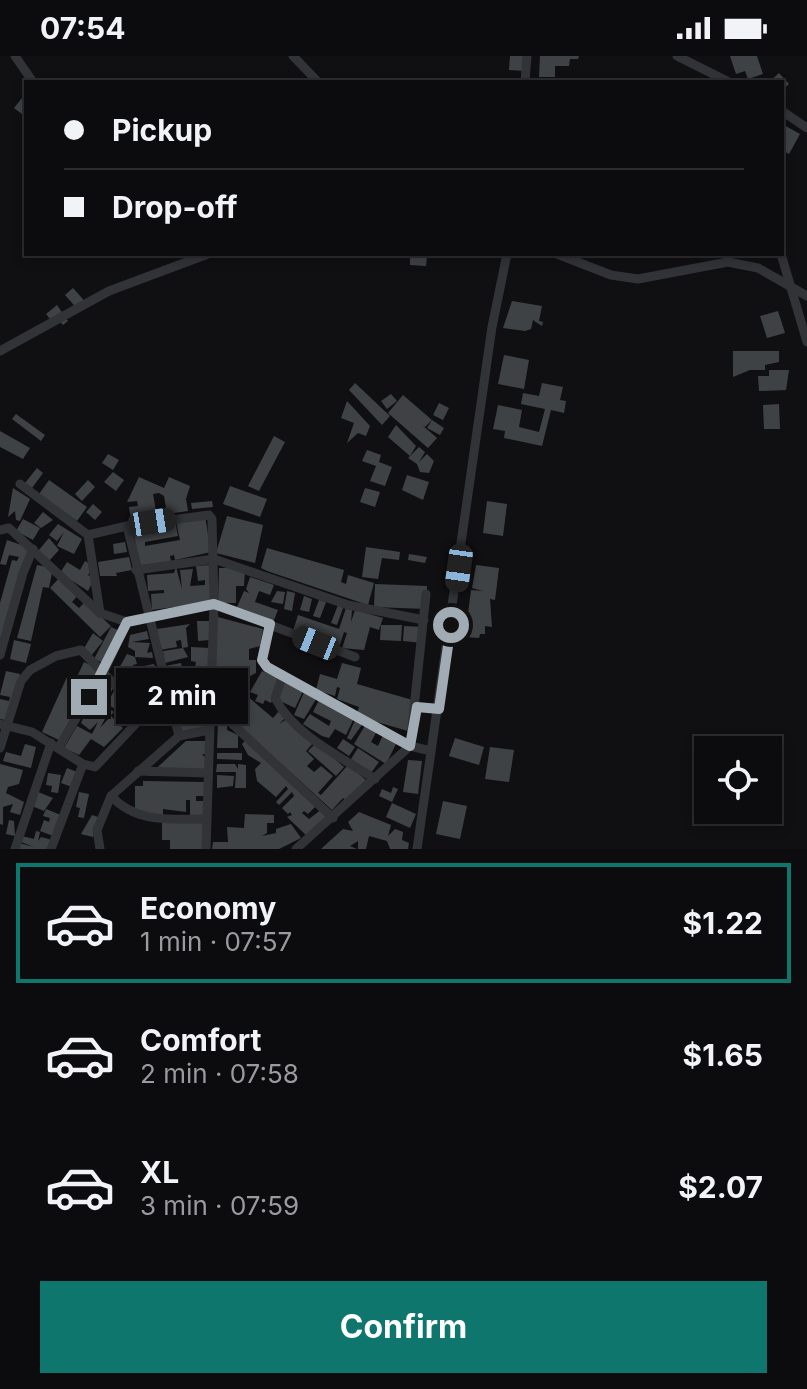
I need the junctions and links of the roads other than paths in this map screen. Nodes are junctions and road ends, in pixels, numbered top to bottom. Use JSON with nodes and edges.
{"nodes":[{"id":1,"x":15,"y":56,"type":"edge"},
{"id":2,"x":293,"y":56,"type":"edge"},
{"id":3,"x":527,"y":56,"type":"edge"},
{"id":4,"x":677,"y":56,"type":"edge"},
{"id":5,"x":710,"y":78,"type":"edge"},
{"id":6,"x":32,"y":80,"type":"edge"},
{"id":7,"x":316,"y":80,"type":"edge"},
{"id":8,"x":525,"y":80,"type":"edge"},
{"id":9,"x":784,"y":112,"type":"edge"},
{"id":10,"x":807,"y":128,"type":"edge"},
{"id":11,"x":203,"y":256,"type":"edge"},
{"id":12,"x":507,"y":256,"type":"edge"},
{"id":13,"x":562,"y":256,"type":"edge"},
{"id":14,"x":782,"y":256,"type":"edge"},
{"id":15,"x":791,"y":286,"type":"junction"},
{"id":16,"x":807,"y":296,"type":"edge"},
{"id":17,"x":807,"y":342,"type":"edge"},
{"id":18,"x":0,"y":351,"type":"edge"},
{"id":19,"x":20,"y":484,"type":"dead end"},
{"id":20,"x":127,"y":526,"type":"junction"},
{"id":21,"x":0,"y":530,"type":"edge"},
{"id":22,"x":88,"y":535,"type":"junction"},
{"id":23,"x":33,"y":549,"type":"junction"},
{"id":24,"x":214,"y":559,"type":"junction"},
{"id":25,"x":136,"y":570,"type":"junction"},
{"id":26,"x":426,"y":594,"type":"dead end"},
{"id":27,"x":214,"y":604,"type":"junction"},
{"id":28,"x":100,"y":613,"type":"junction"},
{"id":29,"x":147,"y":616,"type":"junction"},
{"id":30,"x":424,"y":620,"type":"junction"},
{"id":31,"x":127,"y":622,"type":"junction"},
{"id":32,"x":270,"y":624,"type":"junction"},
{"id":33,"x":0,"y":655,"type":"edge"},
{"id":34,"x":355,"y":657,"type":"dead end"},
{"id":35,"x":104,"y":671,"type":"junction"},
{"id":36,"x":283,"y":675,"type":"junction"},
{"id":37,"x":210,"y":703,"type":"junction"},
{"id":38,"x":417,"y":707,"type":"junction"},
{"id":39,"x":439,"y":709,"type":"junction"},
{"id":40,"x":4,"y":724,"type":"edge"},
{"id":41,"x":209,"y":730,"type":"junction"},
{"id":42,"x":179,"y":736,"type":"junction"},
{"id":43,"x":55,"y":745,"type":"junction"},
{"id":44,"x":410,"y":746,"type":"junction"},
{"id":45,"x":0,"y":748,"type":"edge"},
{"id":46,"x":431,"y":751,"type":"junction"},
{"id":47,"x":83,"y":764,"type":"junction"},
{"id":48,"x":138,"y":771,"type":"junction"},
{"id":49,"x":208,"y":773,"type":"junction"},
{"id":50,"x":375,"y":779,"type":"junction"},
{"id":51,"x":111,"y":796,"type":"junction"},
{"id":52,"x":333,"y":818,"type":"junction"},
{"id":53,"x":207,"y":819,"type":"junction"},
{"id":54,"x":15,"y":849,"type":"edge"},
{"id":55,"x":51,"y":849,"type":"edge"},
{"id":56,"x":100,"y":849,"type":"edge"},
{"id":57,"x":206,"y":849,"type":"edge"},
{"id":58,"x":296,"y":849,"type":"edge"},
{"id":59,"x":417,"y":849,"type":"edge"}],
"edges":[{"from":1,"to":6,"type":"street"},
{"from":2,"to":7,"type":"street"},
{"from":3,"to":8,"type":"street"},
{"from":4,"to":5,"type":"street"},
{"from":9,"to":10,"type":"street"},
{"from":11,"to":18,"type":"street"},
{"from":12,"to":39,"type":"street"},
{"from":13,"to":15,"type":"street"},
{"from":14,"to":15,"type":"street"},
{"from":15,"to":16,"type":"street"},
{"from":15,"to":17,"type":"street"},
{"from":19,"to":22,"type":"street"},
{"from":20,"to":22,"type":"street"},
{"from":20,"to":24,"type":"street"},
{"from":20,"to":25,"type":"street"},
{"from":21,"to":23,"type":"street"},
{"from":22,"to":28,"type":"street"},
{"from":23,"to":28,"type":"street"},
{"from":23,"to":33,"type":"street"},
{"from":24,"to":25,"type":"street"},
{"from":24,"to":27,"type":"street"},
{"from":24,"to":30,"type":"street"},
{"from":25,"to":29,"type":"street"},
{"from":26,"to":30,"type":"street"},
{"from":27,"to":29,"type":"street"},
{"from":27,"to":32,"type":"street"},
{"from":27,"to":37,"type":"street"},
{"from":28,"to":31,"type":"street"},
{"from":29,"to":31,"type":"street"},
{"from":29,"to":42,"type":"street"},
{"from":30,"to":38,"type":"street"},
{"from":31,"to":35,"type":"street"},
{"from":32,"to":34,"type":"street"},
{"from":32,"to":36,"type":"street"},
{"from":35,"to":40,"type":"street"},
{"from":35,"to":43,"type":"street"},
{"from":35,"to":47,"type":"street"},
{"from":36,"to":44,"type":"street"},
{"from":36,"to":50,"type":"street"},
{"from":37,"to":41,"type":"street"},
{"from":37,"to":52,"type":"street"},
{"from":38,"to":39,"type":"street"},
{"from":38,"to":44,"type":"street"},
{"from":39,"to":46,"type":"street"},
{"from":40,"to":43,"type":"street"},
{"from":40,"to":45,"type":"street"},
{"from":41,"to":42,"type":"street"},
{"from":41,"to":49,"type":"street"},
{"from":42,"to":48,"type":"street"},
{"from":43,"to":47,"type":"street"},
{"from":43,"to":54,"type":"street"},
{"from":44,"to":46,"type":"street"},
{"from":44,"to":50,"type":"street"},
{"from":46,"to":59,"type":"street"},
{"from":47,"to":55,"type":"street"},
{"from":48,"to":49,"type":"street"},
{"from":48,"to":51,"type":"street"},
{"from":49,"to":53,"type":"street"},
{"from":50,"to":52,"type":"street"},
{"from":51,"to":53,"type":"street"},
{"from":51,"to":56,"type":"street"},
{"from":52,"to":58,"type":"street"},
{"from":53,"to":57,"type":"street"}]}
